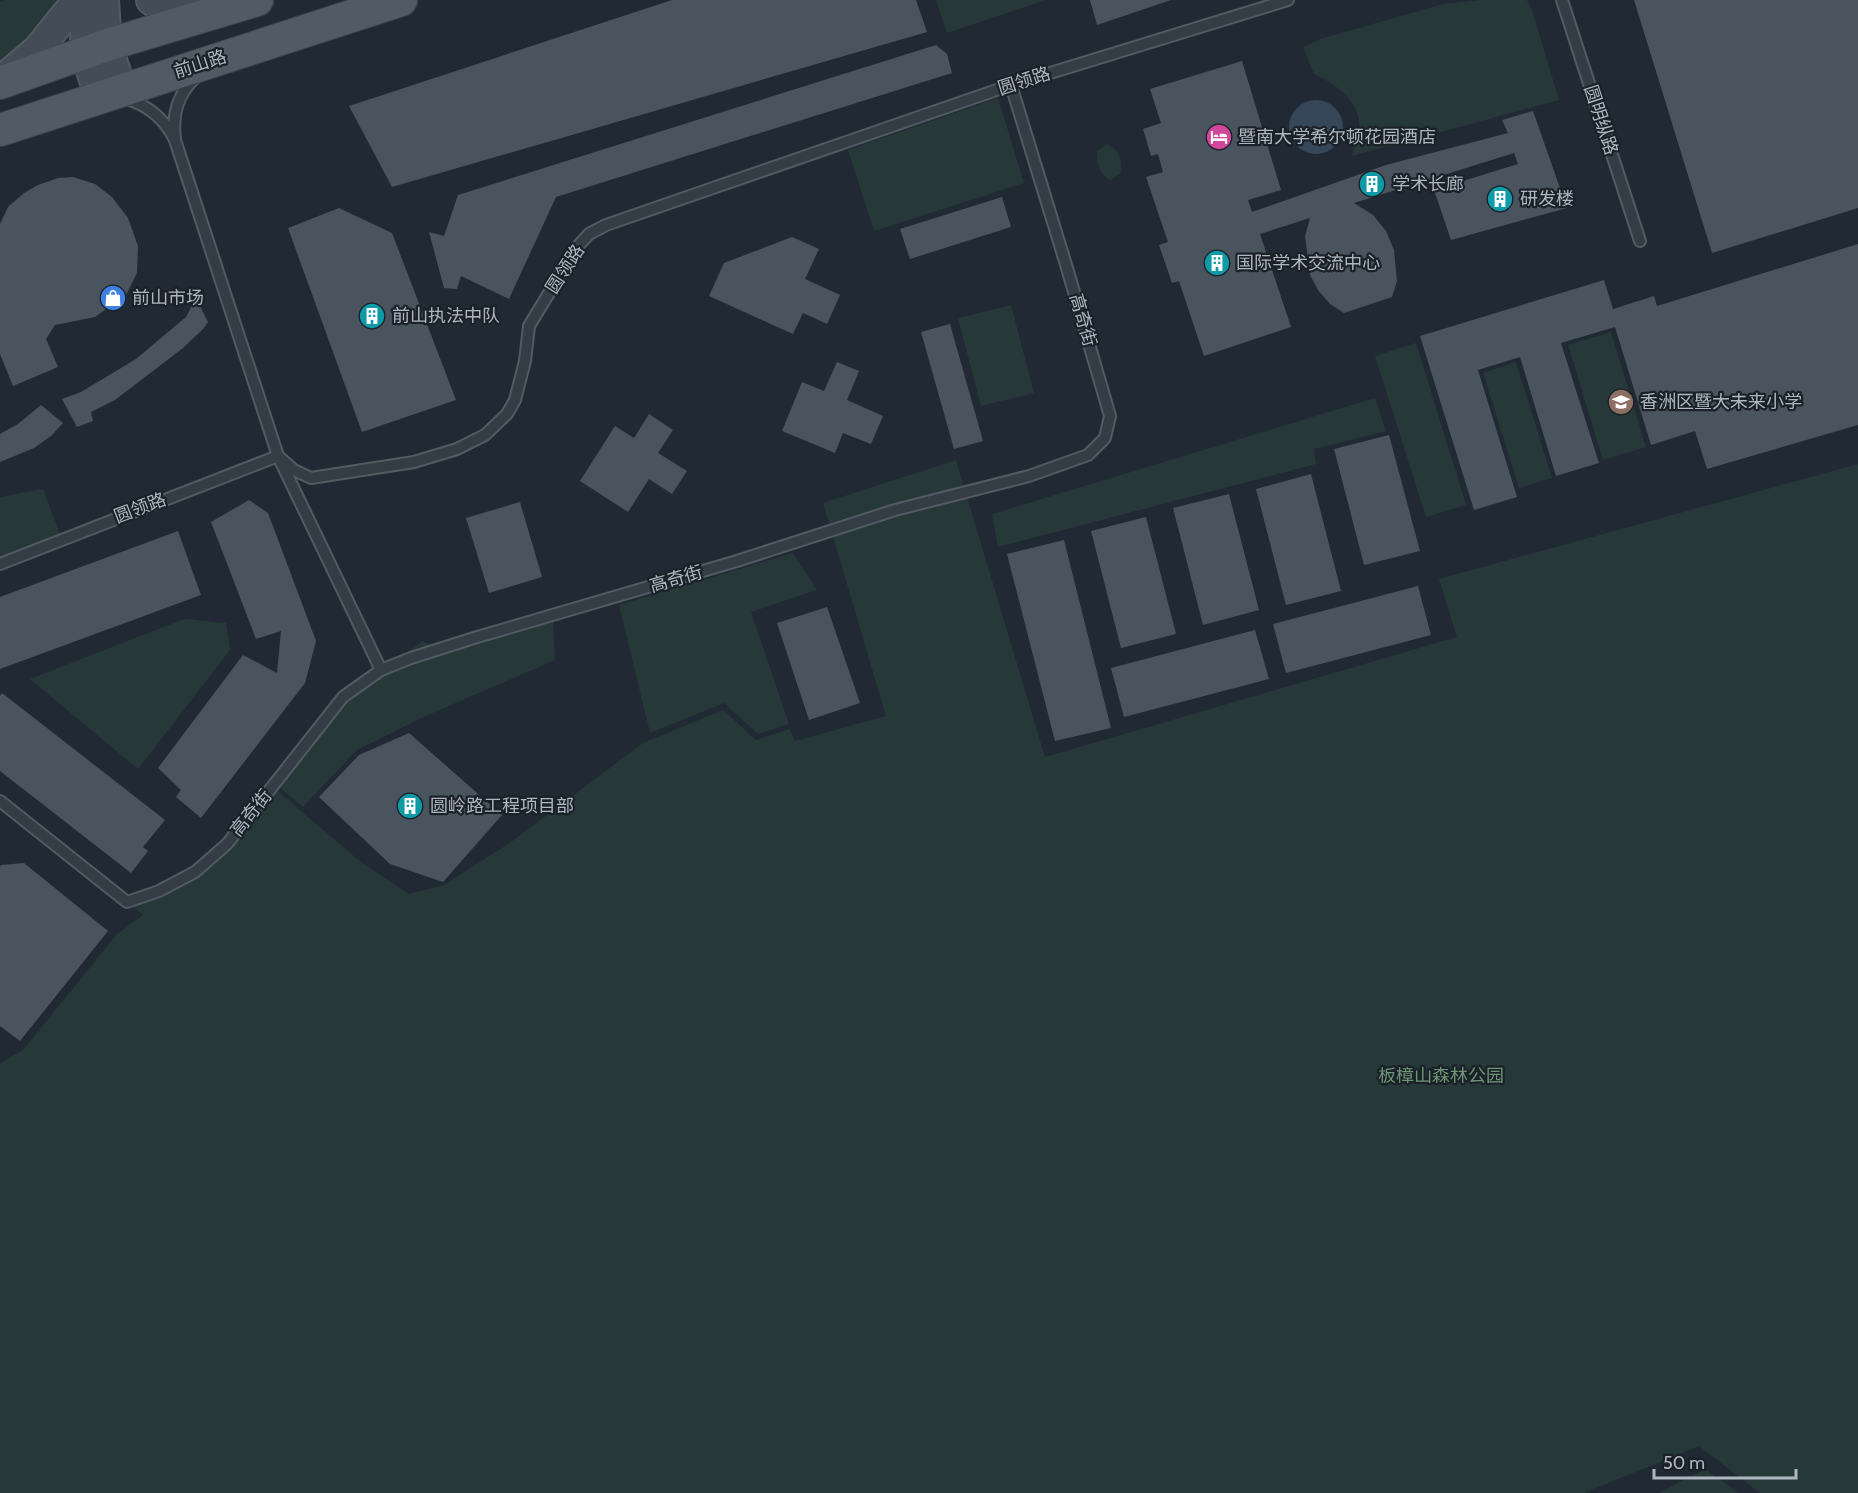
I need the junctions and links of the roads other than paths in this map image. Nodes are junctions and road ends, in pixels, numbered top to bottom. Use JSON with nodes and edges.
{"nodes":[{"id":1,"x":75,"y":0,"type":"edge"},
{"id":2,"x":84,"y":0,"type":"edge"},
{"id":3,"x":104,"y":0,"type":"edge"},
{"id":4,"x":151,"y":0,"type":"edge"},
{"id":5,"x":257,"y":0,"type":"edge"},
{"id":6,"x":401,"y":0,"type":"edge"},
{"id":7,"x":1288,"y":0,"type":"edge"},
{"id":8,"x":1562,"y":0,"type":"edge"},
{"id":9,"x":212,"y":14,"type":"junction"},
{"id":10,"x":96,"y":49,"type":"junction"},
{"id":11,"x":226,"y":55,"type":"junction"},
{"id":12,"x":0,"y":83,"type":"edge"},
{"id":13,"x":1011,"y":85,"type":"junction"},
{"id":14,"x":102,"y":96,"type":"junction"},
{"id":15,"x":0,"y":130,"type":"edge"},
{"id":16,"x":175,"y":140,"type":"junction"},
{"id":17,"x":1640,"y":241,"type":"dead end"},
{"id":18,"x":278,"y":456,"type":"junction"},
{"id":19,"x":0,"y":564,"type":"edge"},
{"id":20,"x":381,"y":670,"type":"junction"},
{"id":21,"x":0,"y":801,"type":"edge"}],
"edges":[{"from":1,"to":12,"type":"main road"},
{"from":2,"to":10,"type":"main road"},
{"from":3,"to":10,"type":"main road"},
{"from":4,"to":9,"type":"main road"},
{"from":5,"to":9,"type":"main road"},
{"from":6,"to":11,"type":"main road","name":"前山路"},
{"from":7,"to":13,"type":"lane","name":"圆领路"},
{"from":8,"to":17,"type":"lane","name":"圆明纵路"},
{"from":9,"to":10,"type":"main road"},
{"from":10,"to":12,"type":"main road"},
{"from":10,"to":14,"type":"main road"},
{"from":11,"to":14,"type":"main road","name":"前山路"},
{"from":11,"to":16,"type":"lane"},
{"from":13,"to":18,"type":"lane","name":"圆领路"},
{"from":13,"to":20,"type":"lane","name":"高奇街"},
{"from":14,"to":15,"type":"main road","name":"前山路"},
{"from":14,"to":16,"type":"lane"},
{"from":16,"to":18,"type":"lane"},
{"from":18,"to":19,"type":"lane","name":"圆领路"},
{"from":18,"to":20,"type":"lane"},
{"from":20,"to":21,"type":"lane","name":"高奇街"}]}
